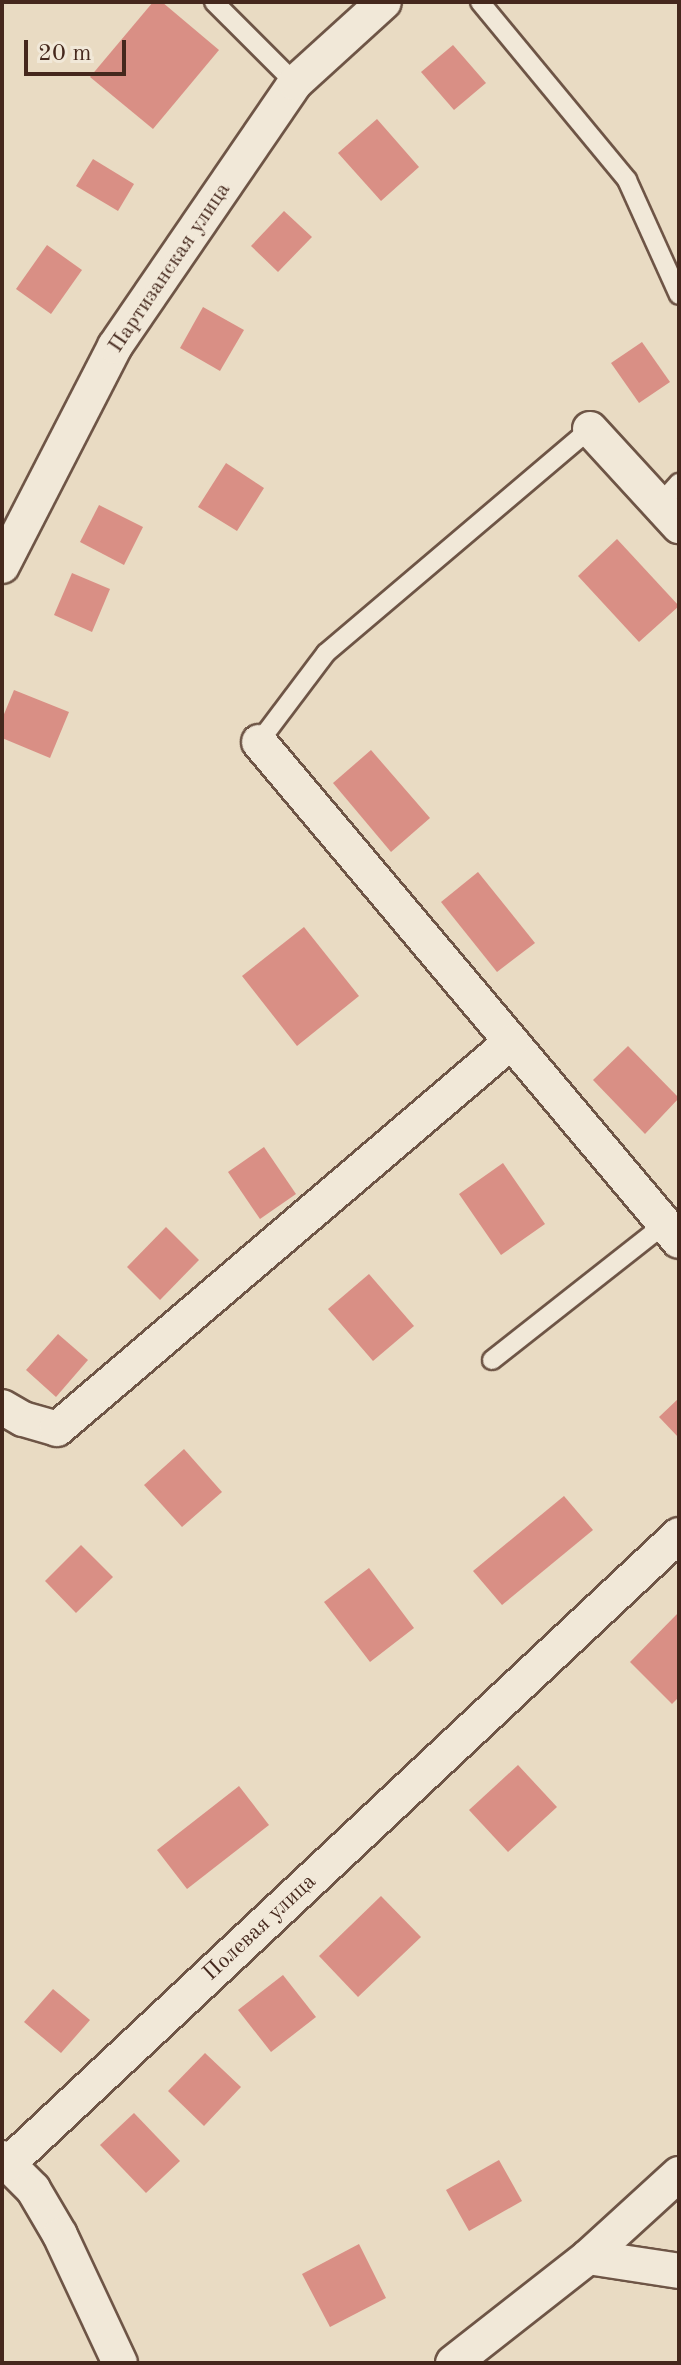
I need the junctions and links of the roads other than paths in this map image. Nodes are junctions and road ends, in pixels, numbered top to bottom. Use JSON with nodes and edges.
{"nodes":[{"id":1,"x":214,"y":2,"type":"edge"},
{"id":2,"x":384,"y":2,"type":"edge"},
{"id":3,"x":480,"y":2,"type":"edge"},
{"id":4,"x":295,"y":83,"type":"junction"},
{"id":5,"x":679,"y":295,"type":"edge"},
{"id":6,"x":590,"y":429,"type":"joint"},
{"id":7,"x":672,"y":505,"type":"edge"},
{"id":8,"x":2,"y":566,"type":"edge"},
{"id":9,"x":259,"y":742,"type":"joint"},
{"id":10,"x":511,"y":1042,"type":"junction"},
{"id":11,"x":672,"y":1232,"type":"edge"},
{"id":12,"x":492,"y":1360,"type":"dead end"},
{"id":13,"x":2,"y":1407,"type":"edge"},
{"id":14,"x":679,"y":1535,"type":"edge"},
{"id":15,"x":4,"y":2163,"type":"edge"},
{"id":16,"x":679,"y":2174,"type":"edge"},
{"id":17,"x":588,"y":2257,"type":"junction"},
{"id":18,"x":679,"y":2271,"type":"edge"},
{"id":19,"x":120,"y":2363,"type":"edge"},
{"id":20,"x":453,"y":2363,"type":"edge"}],
"edges":[{"from":1,"to":4,"type":"lane"},
{"from":2,"to":4,"type":"street","name":"Партизанская улица"},
{"from":3,"to":5,"type":"lane"},
{"from":4,"to":8,"type":"street","name":"Партизанская улица"},
{"from":6,"to":7,"type":"street"},
{"from":6,"to":9,"type":"lane"},
{"from":9,"to":10,"type":"street"},
{"from":10,"to":11,"type":"street"},
{"from":10,"to":13,"type":"street"},
{"from":11,"to":12,"type":"lane"},
{"from":14,"to":15,"type":"street","name":"Полевая улица"},
{"from":15,"to":19,"type":"street","name":"Полевая улица"},
{"from":16,"to":17,"type":"street"},
{"from":17,"to":18,"type":"street"},
{"from":17,"to":20,"type":"street"}]}
